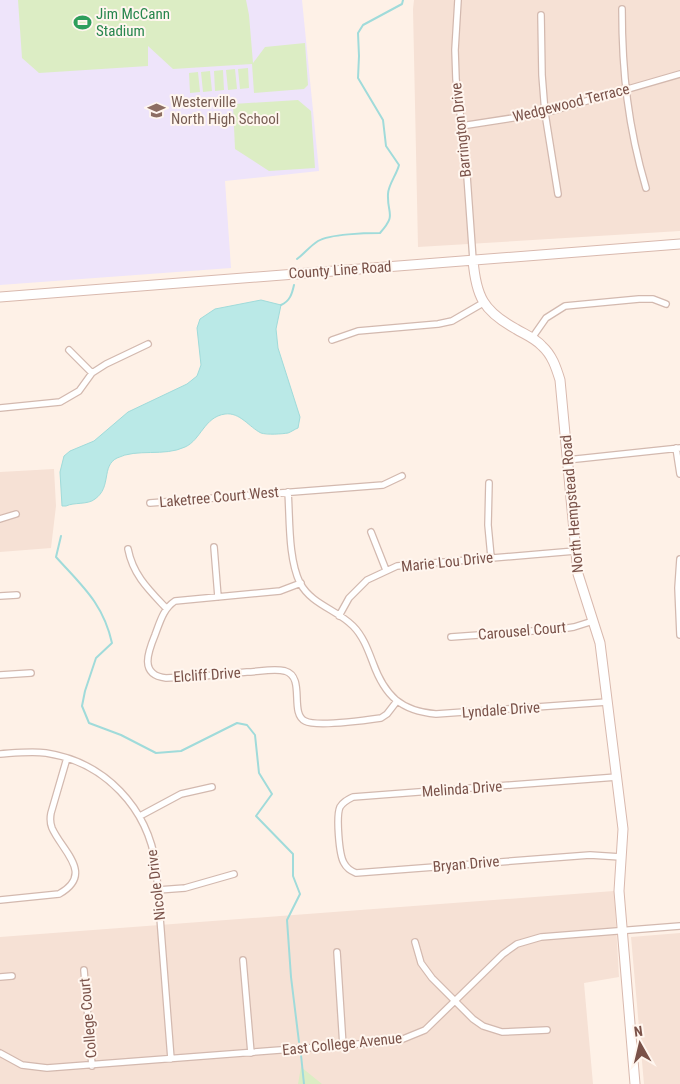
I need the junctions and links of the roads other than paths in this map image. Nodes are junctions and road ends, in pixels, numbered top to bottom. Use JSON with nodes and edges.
{"nodes":[{"id":1,"x":458,"y":0,"type":"edge"},
{"id":2,"x":622,"y":9,"type":"dead end"},
{"id":3,"x":540,"y":15,"type":"dead end"},
{"id":4,"x":680,"y":74,"type":"edge"},
{"id":5,"x":626,"y":90,"type":"junction"},
{"id":6,"x":546,"y":113,"type":"junction"},
{"id":7,"x":461,"y":126,"type":"junction"},
{"id":8,"x":646,"y":188,"type":"dead end"},
{"id":9,"x":558,"y":194,"type":"dead end"},
{"id":10,"x":680,"y":244,"type":"edge"},
{"id":11,"x":473,"y":260,"type":"junction"},
{"id":12,"x":0,"y":297,"type":"edge"},
{"id":13,"x":483,"y":302,"type":"junction"},
{"id":14,"x":666,"y":304,"type":"dead end"},
{"id":15,"x":532,"y":338,"type":"junction"},
{"id":16,"x":332,"y":340,"type":"dead end"},
{"id":17,"x":148,"y":344,"type":"dead end"},
{"id":18,"x":69,"y":350,"type":"dead end"},
{"id":19,"x":92,"y":373,"type":"junction"},
{"id":20,"x":0,"y":408,"type":"edge"},
{"id":21,"x":678,"y":448,"type":"edge"},
{"id":22,"x":567,"y":460,"type":"junction"},
{"id":23,"x":680,"y":474,"type":"edge"},
{"id":24,"x":402,"y":476,"type":"dead end"},
{"id":25,"x":489,"y":483,"type":"dead end"},
{"id":26,"x":288,"y":492,"type":"junction"},
{"id":27,"x":150,"y":502,"type":"dead end"},
{"id":28,"x":16,"y":514,"type":"dead end"},
{"id":29,"x":0,"y":519,"type":"edge"},
{"id":30,"x":371,"y":532,"type":"dead end"},
{"id":31,"x":214,"y":547,"type":"dead end"},
{"id":32,"x":128,"y":549,"type":"dead end"},
{"id":33,"x":575,"y":551,"type":"junction"},
{"id":34,"x":491,"y":557,"type":"junction"},
{"id":35,"x":680,"y":559,"type":"edge"},
{"id":36,"x":386,"y":570,"type":"junction"},
{"id":37,"x":300,"y":583,"type":"junction"},
{"id":38,"x":17,"y":595,"type":"dead end"},
{"id":39,"x":0,"y":596,"type":"edge"},
{"id":40,"x":218,"y":597,"type":"junction"},
{"id":41,"x":166,"y":608,"type":"junction"},
{"id":42,"x":338,"y":616,"type":"junction"},
{"id":43,"x":593,"y":620,"type":"junction"},
{"id":44,"x":680,"y":635,"type":"edge"},
{"id":45,"x":450,"y":637,"type":"dead end"},
{"id":46,"x":31,"y":673,"type":"dead end"},
{"id":47,"x":0,"y":675,"type":"edge"},
{"id":48,"x":397,"y":701,"type":"junction"},
{"id":49,"x":607,"y":702,"type":"junction"},
{"id":50,"x":0,"y":754,"type":"edge"},
{"id":51,"x":67,"y":758,"type":"junction"},
{"id":52,"x":617,"y":777,"type":"junction"},
{"id":53,"x":212,"y":787,"type":"dead end"},
{"id":54,"x":140,"y":816,"type":"junction"},
{"id":55,"x":340,"y":835,"type":"joint"},
{"id":56,"x":621,"y":857,"type":"junction"},
{"id":57,"x":234,"y":874,"type":"dead end"},
{"id":58,"x":158,"y":890,"type":"junction"},
{"id":59,"x":0,"y":900,"type":"edge"},
{"id":60,"x":680,"y":926,"type":"edge"},
{"id":61,"x":623,"y":930,"type":"junction"},
{"id":62,"x":415,"y":942,"type":"dead end"},
{"id":63,"x":337,"y":952,"type":"dead end"},
{"id":64,"x":243,"y":960,"type":"dead end"},
{"id":65,"x":84,"y":970,"type":"dead end"},
{"id":66,"x":12,"y":976,"type":"dead end"},
{"id":67,"x":0,"y":977,"type":"edge"},
{"id":68,"x":455,"y":1001,"type":"junction"},
{"id":69,"x":547,"y":1030,"type":"dead end"},
{"id":70,"x":343,"y":1046,"type":"junction"},
{"id":71,"x":0,"y":1053,"type":"edge"},
{"id":72,"x":251,"y":1053,"type":"junction"},
{"id":73,"x":171,"y":1059,"type":"junction"},
{"id":74,"x":92,"y":1066,"type":"junction"},
{"id":75,"x":635,"y":1084,"type":"edge"}],
"edges":[{"from":1,"to":7,"type":"street","name":"Barrington Drive"},
{"from":2,"to":5,"type":"street"},
{"from":3,"to":6,"type":"street"},
{"from":4,"to":5,"type":"street","name":"Wedgewood Terrace"},
{"from":5,"to":6,"type":"street","name":"Wedgewood Terrace"},
{"from":5,"to":8,"type":"street"},
{"from":6,"to":7,"type":"street","name":"Wedgewood Terrace"},
{"from":6,"to":9,"type":"street"},
{"from":7,"to":11,"type":"street","name":"Barrington Drive"},
{"from":10,"to":11,"type":"street","name":"County Line Road"},
{"from":11,"to":12,"type":"street","name":"County Line Road"},
{"from":11,"to":13,"type":"street","name":"North Hempstead Road"},
{"from":13,"to":15,"type":"street","name":"North Hempstead Road"},
{"from":13,"to":16,"type":"street"},
{"from":14,"to":15,"type":"street"},
{"from":15,"to":22,"type":"street","name":"North Hempstead Road"},
{"from":17,"to":19,"type":"street"},
{"from":18,"to":19,"type":"street"},
{"from":19,"to":20,"type":"street"},
{"from":21,"to":22,"type":"street"},
{"from":21,"to":23,"type":"street"},
{"from":22,"to":33,"type":"street","name":"North Hempstead Road"},
{"from":24,"to":26,"type":"street","name":"Laketree Court West"},
{"from":25,"to":34,"type":"street"},
{"from":26,"to":27,"type":"street","name":"Laketree Court West"},
{"from":26,"to":37,"type":"street"},
{"from":28,"to":29,"type":"street"},
{"from":30,"to":36,"type":"street"},
{"from":31,"to":40,"type":"street"},
{"from":32,"to":41,"type":"street"},
{"from":33,"to":34,"type":"street","name":"Marie Lou Drive"},
{"from":33,"to":43,"type":"street","name":"North Hempstead Road"},
{"from":34,"to":36,"type":"street","name":"Marie Lou Drive"},
{"from":35,"to":44,"type":"street"},
{"from":36,"to":42,"type":"street","name":"Marie Lou Drive"},
{"from":37,"to":40,"type":"street"},
{"from":37,"to":42,"type":"street"},
{"from":38,"to":39,"type":"street"},
{"from":40,"to":41,"type":"street"},
{"from":41,"to":48,"type":"street","name":"Elcliff Drive"},
{"from":42,"to":48,"type":"street"},
{"from":43,"to":45,"type":"street","name":"Carousel Court"},
{"from":43,"to":49,"type":"street","name":"North Hempstead Road"},
{"from":46,"to":47,"type":"street"},
{"from":48,"to":49,"type":"street","name":"Lyndale Drive"},
{"from":49,"to":52,"type":"street","name":"North Hempstead Road"},
{"from":50,"to":51,"type":"street","name":"Nicole Drive"},
{"from":51,"to":54,"type":"street","name":"Nicole Drive"},
{"from":51,"to":59,"type":"street"},
{"from":52,"to":55,"type":"street","name":"Melinda Drive"},
{"from":52,"to":56,"type":"street","name":"North Hempstead Road"},
{"from":53,"to":54,"type":"street"},
{"from":54,"to":58,"type":"street","name":"Nicole Drive"},
{"from":55,"to":56,"type":"street","name":"Bryan Drive"},
{"from":56,"to":61,"type":"street","name":"North Hempstead Road"},
{"from":57,"to":58,"type":"street"},
{"from":58,"to":73,"type":"street","name":"Nicole Drive"},
{"from":60,"to":61,"type":"street","name":"East College Avenue"},
{"from":61,"to":68,"type":"street","name":"East College Avenue"},
{"from":61,"to":75,"type":"street","name":"North Hempstead Road"},
{"from":62,"to":68,"type":"street"},
{"from":63,"to":70,"type":"street"},
{"from":64,"to":72,"type":"street"},
{"from":65,"to":74,"type":"street","name":"College Court"},
{"from":66,"to":67,"type":"street"},
{"from":68,"to":69,"type":"street"},
{"from":68,"to":70,"type":"street","name":"East College Avenue"},
{"from":70,"to":72,"type":"street","name":"East College Avenue"},
{"from":71,"to":74,"type":"street","name":"East College Avenue"},
{"from":72,"to":73,"type":"street","name":"East College Avenue"},
{"from":73,"to":74,"type":"street","name":"East College Avenue"}]}
